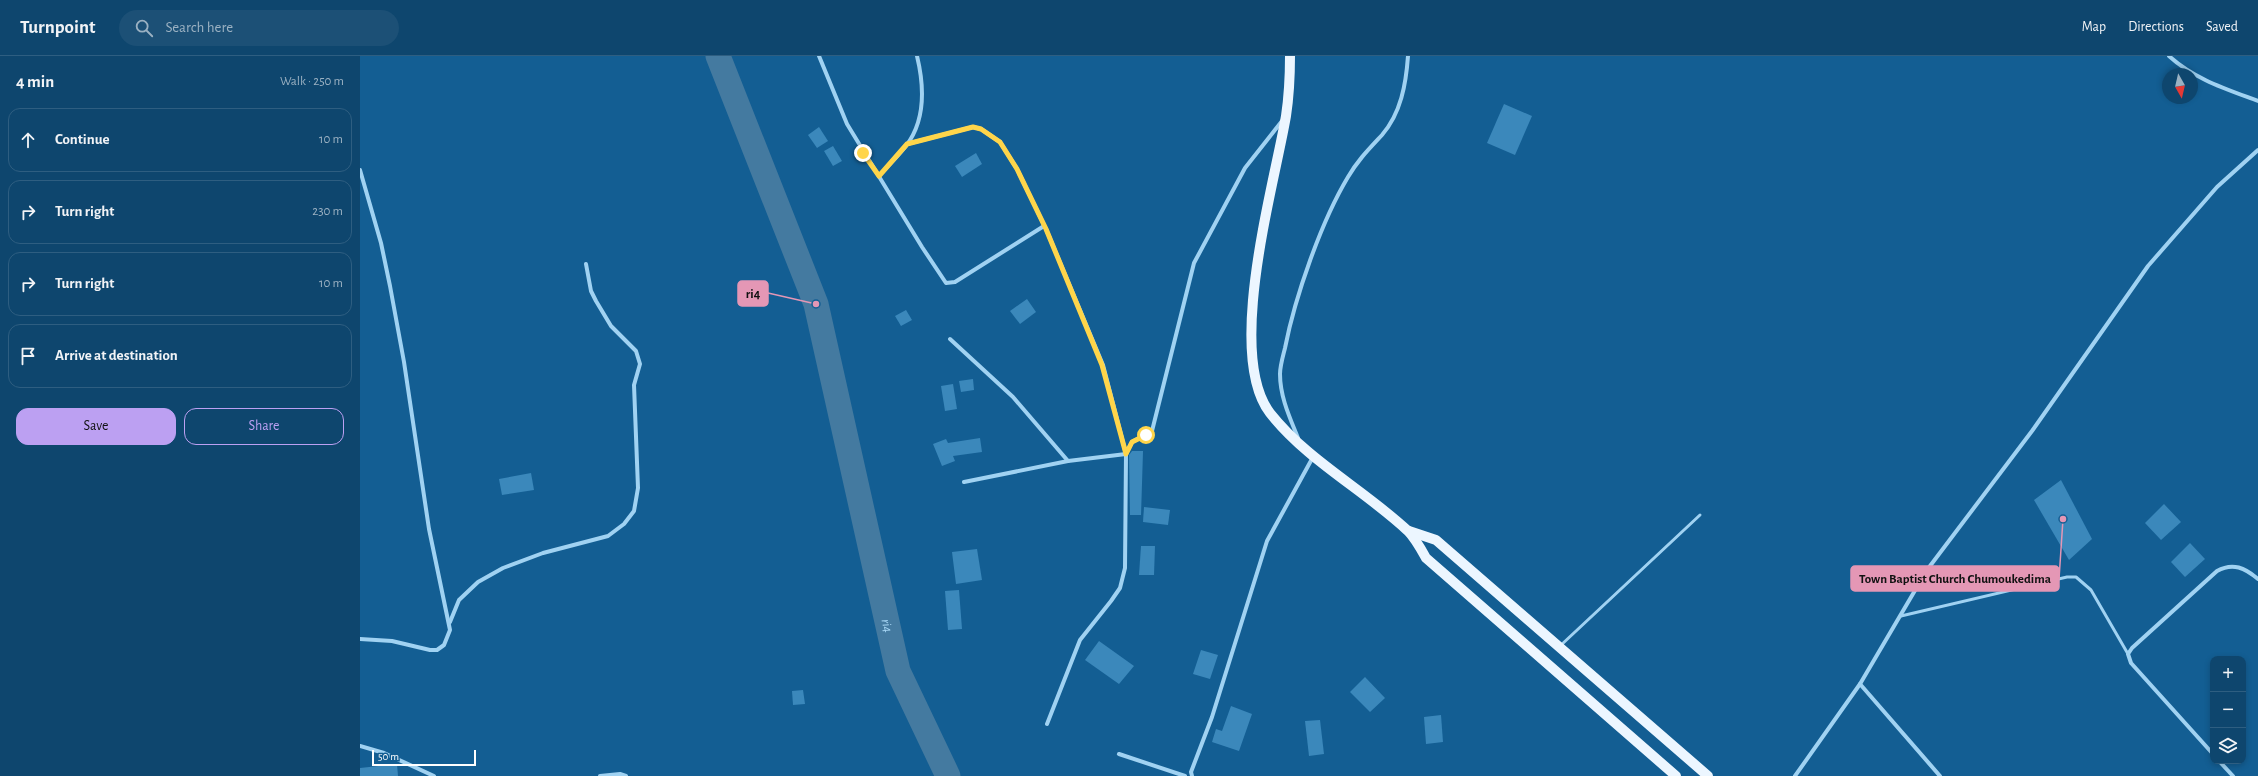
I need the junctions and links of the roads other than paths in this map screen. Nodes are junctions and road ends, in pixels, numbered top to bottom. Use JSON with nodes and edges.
{"nodes":[{"id":1,"x":819,"y":56,"type":"edge"},
{"id":2,"x":917,"y":56,"type":"edge"},
{"id":3,"x":1290,"y":56,"type":"edge"},
{"id":4,"x":1408,"y":56,"type":"edge"},
{"id":5,"x":2169,"y":56,"type":"edge"},
{"id":6,"x":2258,"y":101,"type":"edge"},
{"id":7,"x":1286,"y":116,"type":"junction"},
{"id":8,"x":907,"y":144,"type":"junction"},
{"id":9,"x":2258,"y":150,"type":"edge"},
{"id":10,"x":360,"y":170,"type":"edge"},
{"id":11,"x":879,"y":176,"type":"junction"},
{"id":12,"x":1044,"y":226,"type":"junction"},
{"id":13,"x":586,"y":264,"type":"dead end"},
{"id":14,"x":950,"y":339,"type":"dead end"},
{"id":15,"x":1300,"y":444,"type":"junction"},
{"id":16,"x":1126,"y":454,"type":"junction"},
{"id":17,"x":1313,"y":457,"type":"junction"},
{"id":18,"x":1068,"y":461,"type":"junction"},
{"id":19,"x":964,"y":482,"type":"dead end"},
{"id":20,"x":1700,"y":515,"type":"dead end"},
{"id":21,"x":1409,"y":531,"type":"junction"},
{"id":22,"x":2258,"y":579,"type":"edge"},
{"id":23,"x":1900,"y":616,"type":"junction"},
{"id":24,"x":450,"y":622,"type":"junction"},
{"id":25,"x":360,"y":639,"type":"edge"},
{"id":26,"x":1558,"y":647,"type":"junction"},
{"id":27,"x":2128,"y":654,"type":"junction"},
{"id":28,"x":1860,"y":684,"type":"junction"},
{"id":29,"x":1047,"y":724,"type":"dead end"},
{"id":30,"x":360,"y":746,"type":"edge"},
{"id":31,"x":2210,"y":751,"type":"edge"},
{"id":32,"x":1119,"y":754,"type":"dead end"},
{"id":33,"x":2222,"y":764,"type":"edge"},
{"id":34,"x":434,"y":776,"type":"edge"},
{"id":35,"x":600,"y":776,"type":"edge"},
{"id":36,"x":626,"y":776,"type":"edge"},
{"id":37,"x":1185,"y":776,"type":"edge"},
{"id":38,"x":1192,"y":776,"type":"edge"},
{"id":39,"x":1676,"y":776,"type":"edge"},
{"id":40,"x":1708,"y":776,"type":"edge"},
{"id":41,"x":1794,"y":776,"type":"edge"},
{"id":42,"x":1940,"y":776,"type":"edge"},
{"id":43,"x":2233,"y":776,"type":"edge"}],
"edges":[{"from":1,"to":11,"type":"street"},
{"from":2,"to":8,"type":"street"},
{"from":3,"to":7,"type":"main road"},
{"from":4,"to":15,"type":"street"},
{"from":5,"to":6,"type":"street"},
{"from":7,"to":15,"type":"main road"},
{"from":7,"to":16,"type":"street"},
{"from":8,"to":11,"type":"street"},
{"from":8,"to":12,"type":"street"},
{"from":9,"to":23,"type":"street"},
{"from":10,"to":24,"type":"street"},
{"from":11,"to":12,"type":"street"},
{"from":12,"to":16,"type":"street"},
{"from":13,"to":24,"type":"street"},
{"from":14,"to":18,"type":"street"},
{"from":15,"to":17,"type":"main road"},
{"from":16,"to":18,"type":"street"},
{"from":16,"to":29,"type":"street"},
{"from":17,"to":21,"type":"main road"},
{"from":17,"to":38,"type":"street"},
{"from":18,"to":19,"type":"street"},
{"from":20,"to":26,"type":"lane"},
{"from":21,"to":26,"type":"main road"},
{"from":21,"to":39,"type":"main road"},
{"from":22,"to":27,"type":"street"},
{"from":23,"to":27,"type":"lane"},
{"from":23,"to":28,"type":"street"},
{"from":24,"to":25,"type":"street"},
{"from":26,"to":40,"type":"main road"},
{"from":27,"to":31,"type":"street"},
{"from":28,"to":41,"type":"street"},
{"from":28,"to":42,"type":"street"},
{"from":30,"to":34,"type":"street"},
{"from":32,"to":37,"type":"street"},
{"from":33,"to":43,"type":"street"},
{"from":35,"to":36,"type":"street"}]}
